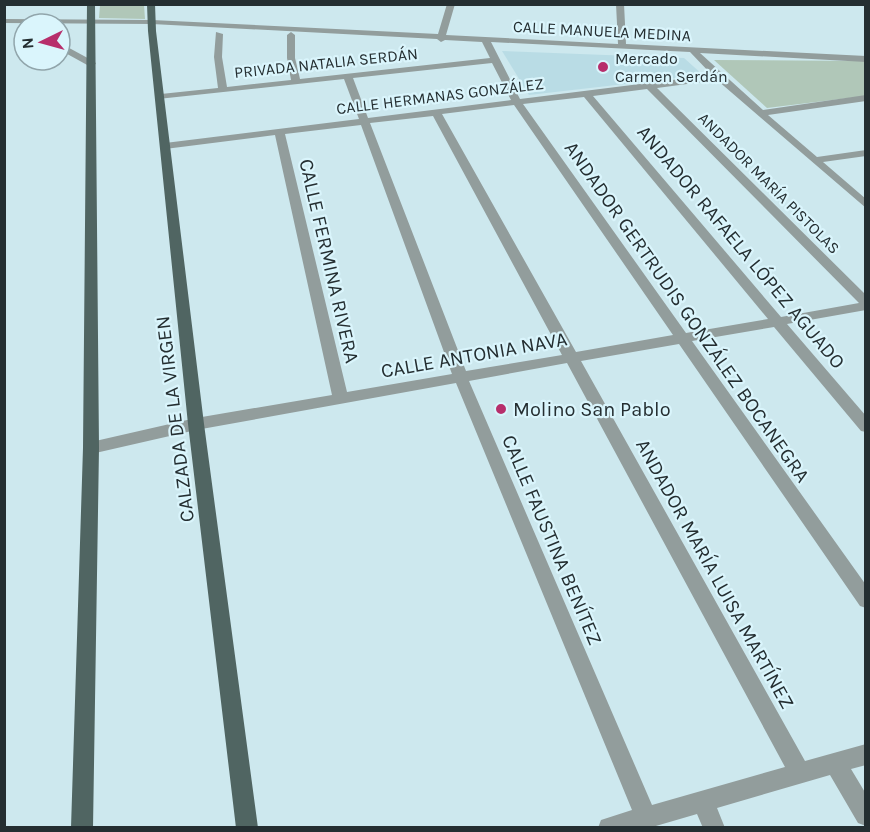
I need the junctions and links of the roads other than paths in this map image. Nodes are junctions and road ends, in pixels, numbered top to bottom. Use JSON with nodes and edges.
{"nodes":[{"id":1,"x":91,"y":4,"type":"edge"},
{"id":2,"x":151,"y":4,"type":"edge"},
{"id":3,"x":451,"y":4,"type":"edge"},
{"id":4,"x":620,"y":4,"type":"edge"},
{"id":5,"x":4,"y":21,"type":"edge"},
{"id":6,"x":91,"y":24,"type":"junction"},
{"id":7,"x":152,"y":27,"type":"junction"},
{"id":8,"x":337,"y":33,"type":"junction"},
{"id":9,"x":219,"y":34,"type":"junction"},
{"id":10,"x":291,"y":35,"type":"junction"},
{"id":11,"x":441,"y":39,"type":"junction"},
{"id":12,"x":486,"y":41,"type":"junction"},
{"id":13,"x":622,"y":47,"type":"junction"},
{"id":14,"x":692,"y":50,"type":"junction"},
{"id":15,"x":72,"y":53,"type":"edge"},
{"id":16,"x":866,"y":58,"type":"edge"},
{"id":17,"x":494,"y":60,"type":"junction"},
{"id":18,"x":92,"y":64,"type":"junction"},
{"id":19,"x":347,"y":75,"type":"junction"},
{"id":20,"x":719,"y":77,"type":"junction"},
{"id":21,"x":296,"y":81,"type":"junction"},
{"id":22,"x":650,"y":86,"type":"junction"},
{"id":23,"x":223,"y":90,"type":"junction"},
{"id":24,"x":585,"y":92,"type":"junction"},
{"id":25,"x":161,"y":97,"type":"junction"},
{"id":26,"x":866,"y":98,"type":"edge"},
{"id":27,"x":516,"y":101,"type":"junction"},
{"id":28,"x":435,"y":111,"type":"junction"},
{"id":29,"x":762,"y":114,"type":"junction"},
{"id":30,"x":365,"y":120,"type":"junction"},
{"id":31,"x":279,"y":131,"type":"junction"},
{"id":32,"x":165,"y":146,"type":"junction"},
{"id":33,"x":866,"y":153,"type":"edge"},
{"id":34,"x":815,"y":160,"type":"junction"},
{"id":35,"x":866,"y":205,"type":"edge"},
{"id":36,"x":866,"y":304,"type":"edge"},
{"id":37,"x":780,"y":323,"type":"junction"},
{"id":38,"x":681,"y":340,"type":"junction"},
{"id":39,"x":572,"y":359,"type":"junction"},
{"id":40,"x":461,"y":378,"type":"junction"},
{"id":41,"x":341,"y":400,"type":"junction"},
{"id":42,"x":196,"y":424,"type":"junction"},
{"id":43,"x":866,"y":427,"type":"edge"},
{"id":44,"x":91,"y":448,"type":"junction"},
{"id":45,"x":866,"y":600,"type":"edge"},
{"id":46,"x":866,"y":754,"type":"edge"},
{"id":47,"x":835,"y":763,"type":"junction"},
{"id":48,"x":800,"y":772,"type":"junction"},
{"id":49,"x":702,"y":801,"type":"junction"},
{"id":50,"x":866,"y":815,"type":"edge"},
{"id":51,"x":646,"y":817,"type":"junction"},
{"id":52,"x":82,"y":828,"type":"edge"},
{"id":53,"x":247,"y":828,"type":"edge"},
{"id":54,"x":609,"y":828,"type":"edge"},
{"id":55,"x":714,"y":828,"type":"edge"}],
"edges":[{"from":1,"to":6,"type":"main road"},
{"from":2,"to":7,"type":"main road","name":"CALZADA DE LA VIRGEN"},
{"from":3,"to":11,"type":"street"},
{"from":4,"to":13,"type":"street"},
{"from":5,"to":6,"type":"street"},
{"from":6,"to":7,"type":"street"},
{"from":6,"to":18,"type":"main road"},
{"from":7,"to":8,"type":"street"},
{"from":7,"to":9,"type":"street"},
{"from":7,"to":25,"type":"main road","name":"CALZADA DE LA VIRGEN"},
{"from":8,"to":10,"type":"street"},
{"from":8,"to":11,"type":"street","name":"CALLE MANUELA MEDINA"},
{"from":9,"to":10,"type":"street"},
{"from":9,"to":23,"type":"street"},
{"from":10,"to":21,"type":"street"},
{"from":11,"to":12,"type":"street","name":"CALLE MANUELA MEDINA"},
{"from":12,"to":13,"type":"street","name":"CALLE MANUELA MEDINA"},
{"from":12,"to":17,"type":"street","name":"ANDADOR GERTRUDIS GONZÁLEZ BOCANEGRA"},
{"from":13,"to":14,"type":"street","name":"CALLE MANUELA MEDINA"},
{"from":14,"to":16,"type":"street","name":"CALLE MANUELA MEDINA"},
{"from":14,"to":20,"type":"street"},
{"from":15,"to":18,"type":"street"},
{"from":17,"to":19,"type":"street","name":"PRIVADA NATALIA SERDÁN"},
{"from":17,"to":27,"type":"street","name":"ANDADOR GERTRUDIS GONZÁLEZ BOCANEGRA"},
{"from":18,"to":44,"type":"main road"},
{"from":19,"to":21,"type":"street","name":"PRIVADA NATALIA SERDÁN"},
{"from":19,"to":30,"type":"street","name":"CALLE FAUSTINA BENÍTEZ"},
{"from":20,"to":22,"type":"street","name":"CALLE HERMANAS GONZÁLEZ"},
{"from":20,"to":29,"type":"street"},
{"from":21,"to":23,"type":"street","name":"PRIVADA NATALIA SERDÁN"},
{"from":22,"to":24,"type":"street","name":"CALLE HERMANAS GONZÁLEZ"},
{"from":22,"to":36,"type":"street","name":"ANDADOR MARÍA PISTOLAS"},
{"from":23,"to":25,"type":"street","name":"PRIVADA NATALIA SERDÁN"},
{"from":24,"to":27,"type":"street","name":"CALLE HERMANAS GONZÁLEZ"},
{"from":24,"to":37,"type":"street","name":"ANDADOR RAFAELA LÓPEZ AGUADO"},
{"from":25,"to":32,"type":"main road","name":"CALZADA DE LA VIRGEN"},
{"from":26,"to":29,"type":"street"},
{"from":27,"to":28,"type":"street","name":"CALLE HERMANAS GONZÁLEZ"},
{"from":27,"to":38,"type":"street","name":"ANDADOR GERTRUDIS GONZÁLEZ BOCANEGRA"},
{"from":28,"to":30,"type":"street","name":"CALLE HERMANAS GONZÁLEZ"},
{"from":28,"to":39,"type":"street","name":"ANDADOR MARÍA LUISA MARTÍNEZ"},
{"from":29,"to":34,"type":"street"},
{"from":30,"to":31,"type":"street","name":"CALLE HERMANAS GONZÁLEZ"},
{"from":30,"to":40,"type":"street","name":"CALLE FAUSTINA BENÍTEZ"},
{"from":31,"to":32,"type":"street","name":"CALLE HERMANAS GONZÁLEZ"},
{"from":31,"to":41,"type":"street","name":"CALLE FERMINA RIVERA"},
{"from":32,"to":42,"type":"main road","name":"CALZADA DE LA VIRGEN"},
{"from":33,"to":34,"type":"street"},
{"from":34,"to":35,"type":"street"},
{"from":36,"to":37,"type":"street","name":"CALLE ANTONIA NAVA"},
{"from":37,"to":38,"type":"street","name":"CALLE ANTONIA NAVA"},
{"from":37,"to":43,"type":"street","name":"ANDADOR RAFAELA LÓPEZ AGUADO"},
{"from":38,"to":39,"type":"street","name":"CALLE ANTONIA NAVA"},
{"from":38,"to":45,"type":"street","name":"ANDADOR GERTRUDIS GONZÁLEZ BOCANEGRA"},
{"from":39,"to":40,"type":"street","name":"CALLE ANTONIA NAVA"},
{"from":39,"to":48,"type":"street","name":"ANDADOR MARÍA LUISA MARTÍNEZ"},
{"from":40,"to":41,"type":"street","name":"CALLE ANTONIA NAVA"},
{"from":40,"to":51,"type":"street","name":"CALLE FAUSTINA BENÍTEZ"},
{"from":41,"to":42,"type":"street","name":"CALLE ANTONIA NAVA"},
{"from":42,"to":44,"type":"street","name":"CALLE ANTONIA NAVA"},
{"from":42,"to":53,"type":"main road","name":"CALZADA DE LA VIRGEN"},
{"from":44,"to":52,"type":"main road"},
{"from":46,"to":47,"type":"street"},
{"from":47,"to":48,"type":"street"},
{"from":47,"to":50,"type":"street"},
{"from":48,"to":49,"type":"street"},
{"from":49,"to":51,"type":"street"},
{"from":49,"to":55,"type":"street"},
{"from":51,"to":54,"type":"street"}]}
